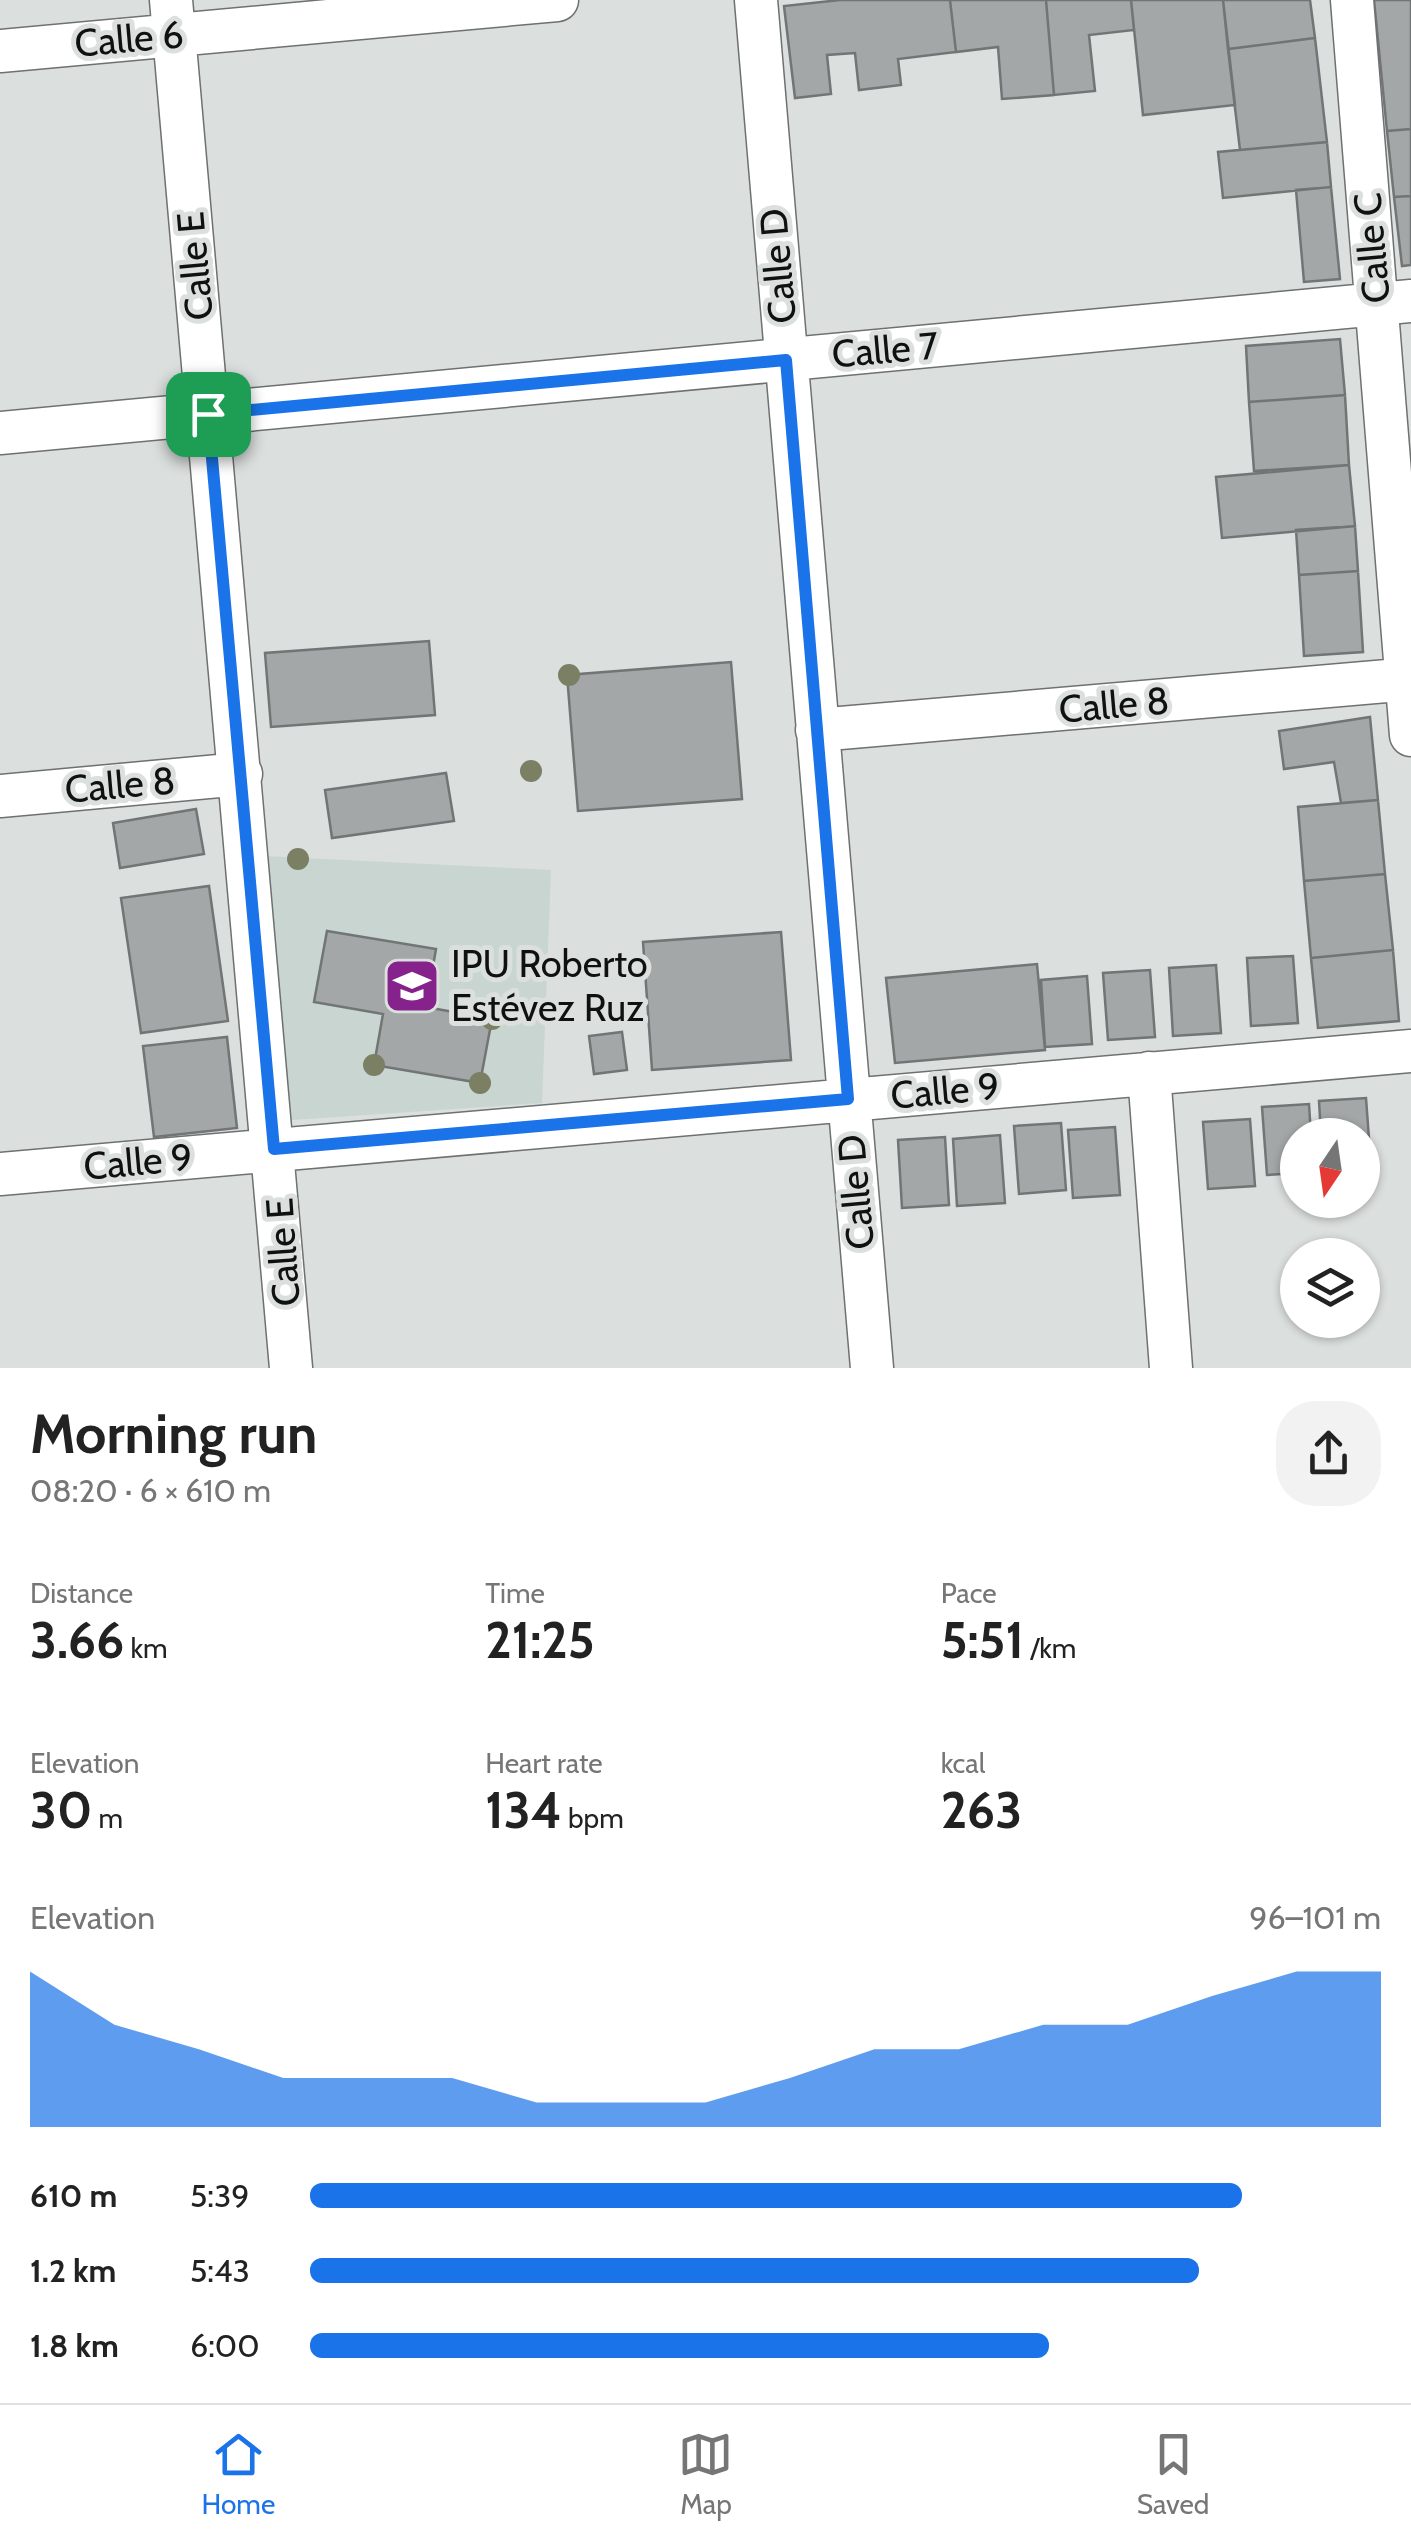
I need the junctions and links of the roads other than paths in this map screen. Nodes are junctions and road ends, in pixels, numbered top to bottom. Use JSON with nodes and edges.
{"nodes":[{"id":1,"x":558,"y":0,"type":"edge"},
{"id":2,"x":756,"y":0,"type":"edge"},
{"id":3,"x":1352,"y":0,"type":"edge"},
{"id":4,"x":173,"y":18,"type":"edge"},
{"id":5,"x":0,"y":51,"type":"edge"},
{"id":6,"x":1394,"y":302,"type":"edge"},
{"id":7,"x":786,"y":360,"type":"junction"},
{"id":8,"x":208,"y":414,"type":"junction"},
{"id":9,"x":0,"y":433,"type":"edge"},
{"id":10,"x":1409,"y":680,"type":"edge"},
{"id":11,"x":816,"y":730,"type":"junction"},
{"id":12,"x":1411,"y":736,"type":"edge"},
{"id":13,"x":241,"y":774,"type":"junction"},
{"id":14,"x":0,"y":796,"type":"edge"},
{"id":15,"x":1411,"y":1051,"type":"edge"},
{"id":16,"x":1149,"y":1074,"type":"junction"},
{"id":17,"x":848,"y":1099,"type":"junction"},
{"id":18,"x":274,"y":1149,"type":"junction"},
{"id":19,"x":0,"y":1174,"type":"edge"},
{"id":20,"x":292,"y":1368,"type":"edge"},
{"id":21,"x":872,"y":1368,"type":"edge"},
{"id":22,"x":1171,"y":1368,"type":"edge"}],
"edges":[{"from":1,"to":4,"type":"street","name":"Calle 6"},
{"from":2,"to":7,"type":"street","name":"Calle D"},
{"from":3,"to":6,"type":"street","name":"Calle C"},
{"from":4,"to":5,"type":"street","name":"Calle 6"},
{"from":4,"to":8,"type":"street","name":"Calle E"},
{"from":6,"to":7,"type":"street","name":"Calle 7"},
{"from":6,"to":10,"type":"street","name":"Calle C"},
{"from":7,"to":8,"type":"street","name":"Calle 7"},
{"from":7,"to":11,"type":"street","name":"Calle D"},
{"from":8,"to":9,"type":"street","name":"Calle 7"},
{"from":8,"to":13,"type":"street","name":"Calle E"},
{"from":10,"to":11,"type":"street","name":"Calle 8"},
{"from":10,"to":12,"type":"street","name":"Calle C"},
{"from":11,"to":17,"type":"street","name":"Calle D"},
{"from":13,"to":14,"type":"street","name":"Calle 8"},
{"from":13,"to":18,"type":"street","name":"Calle E"},
{"from":15,"to":16,"type":"street","name":"Calle 9"},
{"from":16,"to":17,"type":"street","name":"Calle 9"},
{"from":16,"to":22,"type":"street"},
{"from":17,"to":18,"type":"street","name":"Calle 9"},
{"from":17,"to":21,"type":"street","name":"Calle D"},
{"from":18,"to":19,"type":"street","name":"Calle 9"},
{"from":18,"to":20,"type":"street","name":"Calle E"}]}
